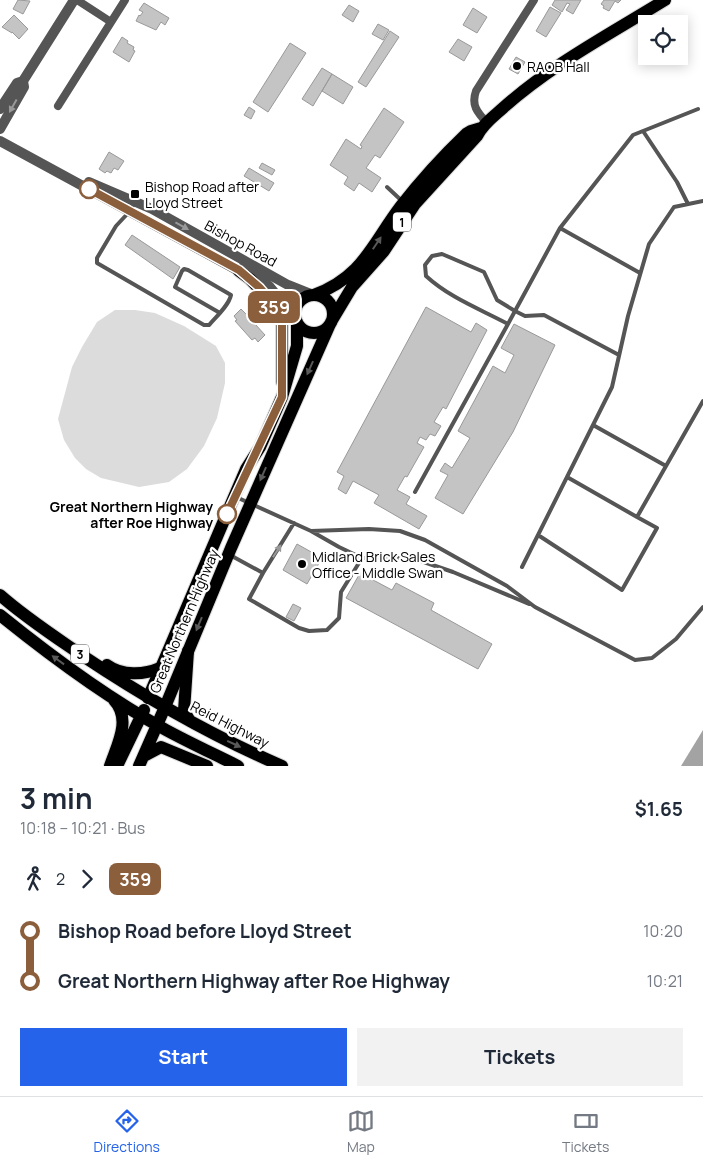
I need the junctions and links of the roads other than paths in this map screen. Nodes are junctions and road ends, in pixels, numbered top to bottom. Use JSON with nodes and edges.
{"nodes":[{"id":1,"x":75,"y":0,"type":"edge"},
{"id":2,"x":125,"y":0,"type":"edge"},
{"id":3,"x":534,"y":0,"type":"edge"},
{"id":4,"x":665,"y":0,"type":"edge"},
{"id":5,"x":111,"y":22,"type":"junction"},
{"id":6,"x":23,"y":81,"type":"junction"},
{"id":7,"x":58,"y":106,"type":"dead end"},
{"id":8,"x":0,"y":109,"type":"edge"},
{"id":9,"x":698,"y":109,"type":"dead end"},
{"id":10,"x":484,"y":125,"type":"junction"},
{"id":11,"x":0,"y":129,"type":"edge"},
{"id":12,"x":643,"y":131,"type":"junction"},
{"id":13,"x":0,"y":141,"type":"edge"},
{"id":14,"x":387,"y":187,"type":"dead end"},
{"id":15,"x":703,"y":201,"type":"edge"},
{"id":16,"x":688,"y":204,"type":"junction"},
{"id":17,"x":132,"y":206,"type":"junction"},
{"id":18,"x":408,"y":206,"type":"junction"},
{"id":19,"x":560,"y":228,"type":"junction"},
{"id":20,"x":239,"y":270,"type":"junction"},
{"id":21,"x":640,"y":273,"type":"junction"},
{"id":22,"x":314,"y":295,"type":"junction"},
{"id":23,"x":515,"y":311,"type":"junction"},
{"id":24,"x":220,"y":313,"type":"junction"},
{"id":25,"x":296,"y":320,"type":"junction"},
{"id":26,"x":330,"y":323,"type":"junction"},
{"id":27,"x":508,"y":324,"type":"junction"},
{"id":28,"x":619,"y":355,"type":"junction"},
{"id":29,"x":282,"y":397,"type":"junction"},
{"id":30,"x":703,"y":401,"type":"edge"},
{"id":31,"x":593,"y":425,"type":"junction"},
{"id":32,"x":666,"y":466,"type":"junction"},
{"id":33,"x":567,"y":477,"type":"junction"},
{"id":34,"x":415,"y":492,"type":"dead end"},
{"id":35,"x":234,"y":496,"type":"junction"},
{"id":36,"x":250,"y":504,"type":"junction"},
{"id":37,"x":638,"y":517,"type":"junction"},
{"id":38,"x":294,"y":523,"type":"junction"},
{"id":39,"x":311,"y":530,"type":"junction"},
{"id":40,"x":538,"y":535,"type":"junction"},
{"id":41,"x":228,"y":554,"type":"junction"},
{"id":42,"x":362,"y":558,"type":"junction"},
{"id":43,"x":522,"y":566,"type":"dead end"},
{"id":44,"x":204,"y":567,"type":"junction"},
{"id":45,"x":263,"y":574,"type":"junction"},
{"id":46,"x":0,"y":595,"type":"edge"},
{"id":47,"x":536,"y":607,"type":"junction"},
{"id":48,"x":703,"y":607,"type":"edge"},
{"id":49,"x":0,"y":615,"type":"edge"},
{"id":50,"x":23,"y":616,"type":"junction"},
{"id":51,"x":188,"y":651,"type":"junction"},
{"id":52,"x":160,"y":668,"type":"junction"},
{"id":53,"x":109,"y":694,"type":"junction"},
{"id":54,"x":148,"y":698,"type":"junction"},
{"id":55,"x":165,"y":707,"type":"junction"},
{"id":56,"x":141,"y":716,"type":"junction"},
{"id":57,"x":190,"y":721,"type":"junction"},
{"id":58,"x":157,"y":725,"type":"junction"},
{"id":59,"x":141,"y":761,"type":"edge"},
{"id":60,"x":110,"y":766,"type":"edge"},
{"id":61,"x":117,"y":766,"type":"edge"},
{"id":62,"x":207,"y":766,"type":"edge"},
{"id":63,"x":238,"y":766,"type":"edge"},
{"id":64,"x":282,"y":766,"type":"edge"}],
"edges":[{"from":1,"to":5,"type":"street"},
{"from":1,"to":6,"type":"street"},
{"from":2,"to":5,"type":"street"},
{"from":3,"to":10,"type":"street"},
{"from":4,"to":10,"type":"main road","name":"Great Northern Highway","number":"1"},
{"from":5,"to":7,"type":"street"},
{"from":6,"to":8,"type":"street"},
{"from":6,"to":11,"type":"street","one_way":true},
{"from":9,"to":12,"type":"lane"},
{"from":10,"to":18,"type":"main road","name":"Great Northern Highway","number":"1"},
{"from":12,"to":16,"type":"lane"},
{"from":12,"to":19,"type":"lane"},
{"from":13,"to":17,"type":"street","name":"Bishop Road"},
{"from":14,"to":18,"type":"lane"},
{"from":15,"to":16,"type":"lane"},
{"from":16,"to":21,"type":"lane"},
{"from":17,"to":20,"type":"street","name":"Bishop Road"},
{"from":17,"to":22,"type":"street","name":"Bishop Road","one_way":true},
{"from":17,"to":24,"type":"lane"},
{"from":22,"to":18,"type":"main road","name":"Great Northern Highway","number":"1","one_way":true},
{"from":18,"to":26,"type":"main road","name":"Great Northern Highway","number":"1"},
{"from":19,"to":21,"type":"lane"},
{"from":19,"to":23,"type":"lane"},
{"from":20,"to":25,"type":"street","name":"Bishop Road"},
{"from":20,"to":29,"type":"main road"},
{"from":21,"to":28,"type":"lane"},
{"from":22,"to":25,"type":"main road","number":"1"},
{"from":22,"to":26,"type":"main road"},
{"from":23,"to":27,"type":"lane"},
{"from":23,"to":27,"type":"lane"},
{"from":23,"to":28,"type":"lane"},
{"from":24,"to":24,"type":"lane"},
{"from":25,"to":26,"type":"main road"},
{"from":25,"to":29,"type":"main road","name":"Great Northern Highway","number":"1"},
{"from":26,"to":36,"type":"main road","name":"Great Northern Highway","number":"1","one_way":true},
{"from":27,"to":34,"type":"lane"},
{"from":28,"to":31,"type":"lane"},
{"from":29,"to":35,"type":"main road","name":"Great Northern Highway","number":"1"},
{"from":30,"to":32,"type":"lane"},
{"from":31,"to":32,"type":"lane"},
{"from":31,"to":33,"type":"lane"},
{"from":32,"to":37,"type":"lane"},
{"from":33,"to":37,"type":"lane"},
{"from":33,"to":40,"type":"lane"},
{"from":35,"to":36,"type":"lane"},
{"from":35,"to":44,"type":"main road","name":"Great Northern Highway","number":"1"},
{"from":36,"to":38,"type":"lane"},
{"from":36,"to":41,"type":"main road","name":"Great Northern Highway","number":"1"},
{"from":37,"to":40,"type":"lane"},
{"from":38,"to":39,"type":"lane"},
{"from":45,"to":38,"type":"lane","one_way":true},
{"from":39,"to":42,"type":"lane"},
{"from":39,"to":47,"type":"lane"},
{"from":40,"to":43,"type":"lane"},
{"from":41,"to":44,"type":"main road"},
{"from":41,"to":45,"type":"lane"},
{"from":41,"to":51,"type":"main road","name":"Great Northern Highway","number":"1","one_way":true},
{"from":42,"to":45,"type":"lane"},
{"from":42,"to":47,"type":"lane"},
{"from":44,"to":52,"type":"main road","name":"Great Northern Highway","number":"1"},
{"from":46,"to":50,"type":"main road","number":"3"},
{"from":47,"to":48,"type":"lane"},
{"from":53,"to":49,"type":"main road","number":"3","one_way":true},
{"from":50,"to":52,"type":"main road"},
{"from":50,"to":54,"type":"main road","number":"3"},
{"from":51,"to":55,"type":"main road","name":"Great Northern Highway","number":"1"},
{"from":51,"to":57,"type":"main road"},
{"from":52,"to":54,"type":"main road","name":"Great Northern Highway","number":"1"},
{"from":53,"to":56,"type":"main road","number":"3"},
{"from":53,"to":60,"type":"main road"},
{"from":54,"to":55,"type":"main road","number":"3"},
{"from":54,"to":56,"type":"main road","name":"Great Northern Highway","number":"1"},
{"from":55,"to":57,"type":"main road","name":"Reid Highway","number":"3"},
{"from":55,"to":58,"type":"main road","name":"Great Northern Highway","number":"1"},
{"from":56,"to":58,"type":"main road","number":"3"},
{"from":56,"to":61,"type":"main road","name":"Great Northern Highway","number":"1"},
{"from":57,"to":64,"type":"main road","name":"Reid Highway","number":"3","one_way":true},
{"from":58,"to":59,"type":"main road","name":"Great Northern Highway","number":"1"},
{"from":58,"to":63,"type":"main road","number":"3"},
{"from":59,"to":62,"type":"main road"}]}
